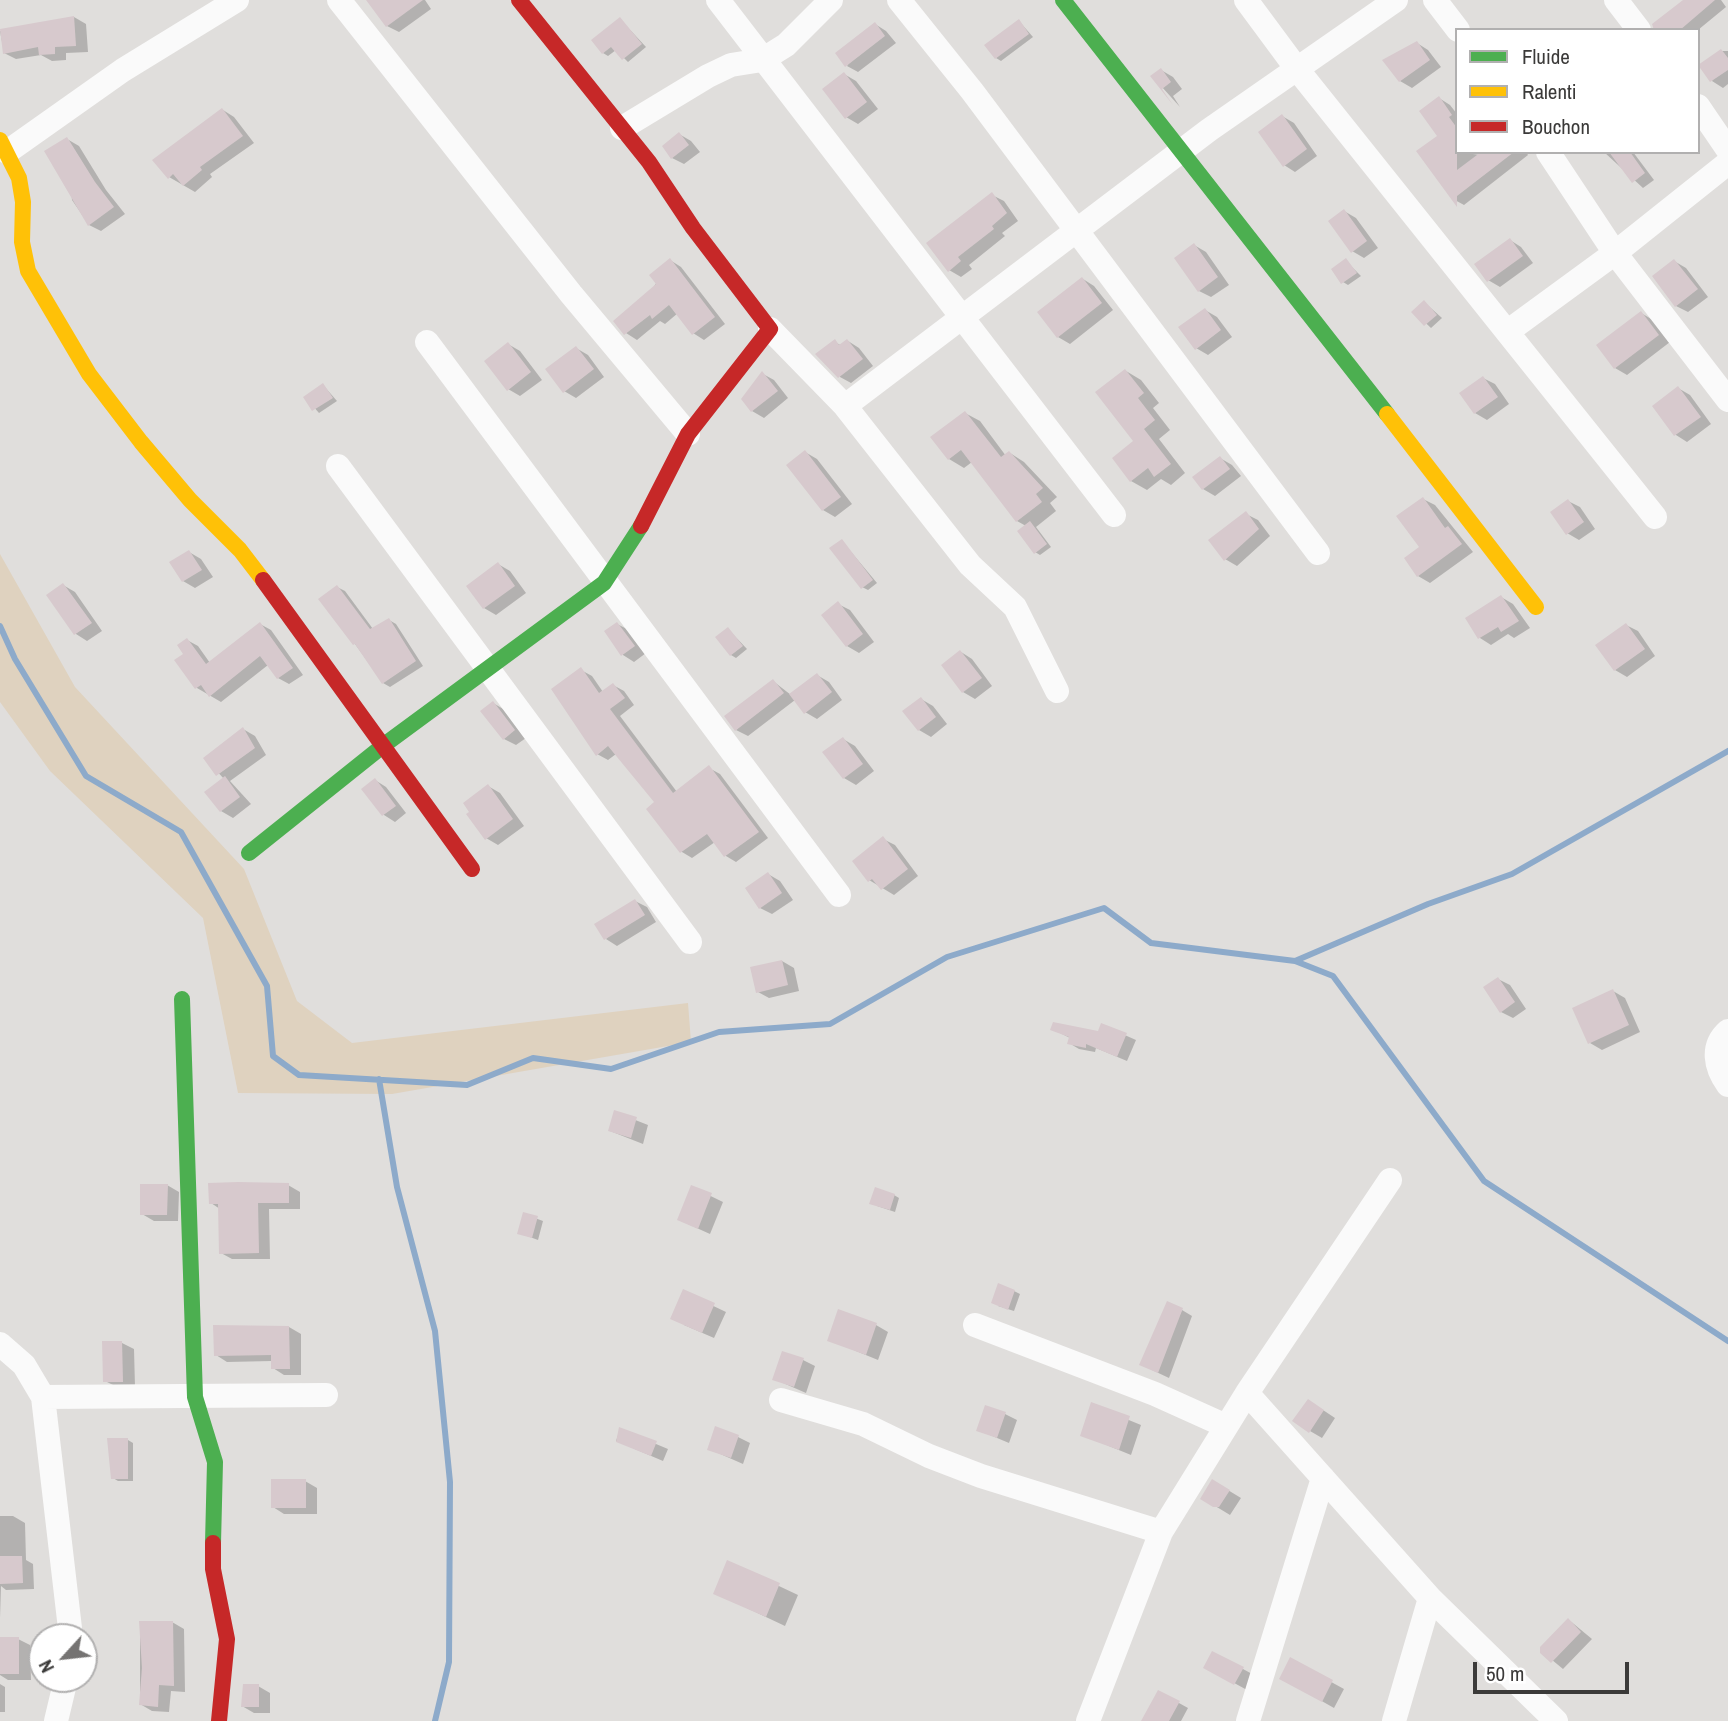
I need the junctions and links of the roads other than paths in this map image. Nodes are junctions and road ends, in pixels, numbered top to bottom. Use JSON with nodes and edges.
{"nodes":[{"id":1,"x":237,"y":0,"type":"edge"},
{"id":2,"x":339,"y":0,"type":"edge"},
{"id":3,"x":519,"y":0,"type":"edge"},
{"id":4,"x":718,"y":0,"type":"edge"},
{"id":5,"x":831,"y":0,"type":"edge"},
{"id":6,"x":899,"y":0,"type":"edge"},
{"id":7,"x":1063,"y":0,"type":"edge"},
{"id":8,"x":1246,"y":0,"type":"edge"},
{"id":9,"x":1396,"y":0,"type":"edge"},
{"id":10,"x":1435,"y":0,"type":"edge"},
{"id":11,"x":1616,"y":0,"type":"edge"},
{"id":12,"x":1456,"y":28,"type":"edge"},
{"id":13,"x":1637,"y":28,"type":"edge"},
{"id":14,"x":762,"y":60,"type":"junction"},
{"id":15,"x":1297,"y":69,"type":"junction"},
{"id":16,"x":1700,"y":109,"type":"edge"},
{"id":17,"x":622,"y":128,"type":"junction"},
{"id":18,"x":3,"y":146,"type":"edge"},
{"id":19,"x":1728,"y":150,"type":"edge"},
{"id":20,"x":1184,"y":151,"type":"junction"},
{"id":21,"x":1549,"y":154,"type":"edge"},
{"id":22,"x":1728,"y":163,"type":"edge"},
{"id":23,"x":1076,"y":231,"type":"junction"},
{"id":24,"x":1615,"y":253,"type":"junction"},
{"id":25,"x":962,"y":317,"type":"junction"},
{"id":26,"x":770,"y":329,"type":"junction"},
{"id":27,"x":1507,"y":332,"type":"junction"},
{"id":28,"x":427,"y":342,"type":"dead end"},
{"id":29,"x":1728,"y":400,"type":"edge"},
{"id":30,"x":845,"y":406,"type":"junction"},
{"id":31,"x":688,"y":434,"type":"junction"},
{"id":32,"x":338,"y":466,"type":"dead end"},
{"id":33,"x":1114,"y":515,"type":"dead end"},
{"id":34,"x":1655,"y":517,"type":"dead end"},
{"id":35,"x":1318,"y":552,"type":"dead end"},
{"id":36,"x":604,"y":583,"type":"junction"},
{"id":37,"x":1536,"y":607,"type":"dead end"},
{"id":38,"x":488,"y":668,"type":"junction"},
{"id":39,"x":1057,"y":691,"type":"dead end"},
{"id":40,"x":384,"y":745,"type":"junction"},
{"id":41,"x":248,"y":853,"type":"dead end"},
{"id":42,"x":472,"y":869,"type":"dead end"},
{"id":43,"x":839,"y":895,"type":"dead end"},
{"id":44,"x":691,"y":942,"type":"dead end"},
{"id":45,"x":182,"y":999,"type":"dead end"},
{"id":46,"x":1728,"y":1031,"type":"edge"},
{"id":47,"x":1728,"y":1085,"type":"edge"},
{"id":48,"x":1390,"y":1180,"type":"dead end"},
{"id":49,"x":975,"y":1325,"type":"dead end"},
{"id":50,"x":0,"y":1344,"type":"edge"},
{"id":51,"x":1247,"y":1393,"type":"junction"},
{"id":52,"x":326,"y":1395,"type":"dead end"},
{"id":53,"x":43,"y":1397,"type":"junction"},
{"id":54,"x":195,"y":1397,"type":"junction"},
{"id":55,"x":781,"y":1400,"type":"dead end"},
{"id":56,"x":1226,"y":1426,"type":"junction"},
{"id":57,"x":1323,"y":1478,"type":"junction"},
{"id":58,"x":1161,"y":1532,"type":"junction"},
{"id":59,"x":1430,"y":1598,"type":"junction"},
{"id":60,"x":69,"y":1623,"type":"edge"},
{"id":61,"x":63,"y":1693,"type":"edge"},
{"id":62,"x":56,"y":1721,"type":"edge"},
{"id":63,"x":219,"y":1721,"type":"edge"},
{"id":64,"x":1088,"y":1721,"type":"edge"},
{"id":65,"x":1248,"y":1721,"type":"edge"},
{"id":66,"x":1394,"y":1721,"type":"edge"},
{"id":67,"x":1556,"y":1721,"type":"edge"}],
"edges":[{"from":1,"to":18,"type":"street"},
{"from":2,"to":31,"type":"street"},
{"from":3,"to":17,"type":"street"},
{"from":4,"to":14,"type":"street"},
{"from":5,"to":14,"type":"street"},
{"from":6,"to":23,"type":"street"},
{"from":7,"to":20,"type":"street"},
{"from":8,"to":15,"type":"street"},
{"from":9,"to":15,"type":"street"},
{"from":10,"to":12,"type":"street"},
{"from":11,"to":13,"type":"street"},
{"from":14,"to":17,"type":"street"},
{"from":14,"to":25,"type":"street"},
{"from":15,"to":20,"type":"street"},
{"from":15,"to":27,"type":"street"},
{"from":16,"to":19,"type":"street"},
{"from":17,"to":26,"type":"street"},
{"from":18,"to":40,"type":"street"},
{"from":20,"to":23,"type":"street"},
{"from":20,"to":37,"type":"street"},
{"from":21,"to":24,"type":"street"},
{"from":22,"to":24,"type":"street"},
{"from":23,"to":25,"type":"street"},
{"from":23,"to":35,"type":"street"},
{"from":24,"to":27,"type":"street"},
{"from":24,"to":29,"type":"street"},
{"from":25,"to":30,"type":"street"},
{"from":25,"to":33,"type":"street"},
{"from":26,"to":30,"type":"street"},
{"from":26,"to":31,"type":"street"},
{"from":27,"to":34,"type":"street"},
{"from":28,"to":36,"type":"street"},
{"from":30,"to":39,"type":"street"},
{"from":31,"to":36,"type":"street"},
{"from":32,"to":38,"type":"street"},
{"from":36,"to":38,"type":"street"},
{"from":36,"to":43,"type":"street"},
{"from":38,"to":40,"type":"street"},
{"from":38,"to":44,"type":"street"},
{"from":40,"to":41,"type":"street"},
{"from":40,"to":42,"type":"street"},
{"from":45,"to":54,"type":"street"},
{"from":46,"to":47,"type":"street"},
{"from":48,"to":51,"type":"street"},
{"from":49,"to":56,"type":"street"},
{"from":50,"to":53,"type":"street"},
{"from":51,"to":56,"type":"street"},
{"from":51,"to":57,"type":"street"},
{"from":52,"to":54,"type":"street"},
{"from":53,"to":54,"type":"street"},
{"from":53,"to":60,"type":"street"},
{"from":54,"to":63,"type":"street"},
{"from":55,"to":58,"type":"street"},
{"from":56,"to":58,"type":"street"},
{"from":57,"to":59,"type":"street"},
{"from":57,"to":65,"type":"street"},
{"from":58,"to":64,"type":"street"},
{"from":59,"to":66,"type":"street"},
{"from":59,"to":67,"type":"street"},
{"from":61,"to":62,"type":"street"}]}
